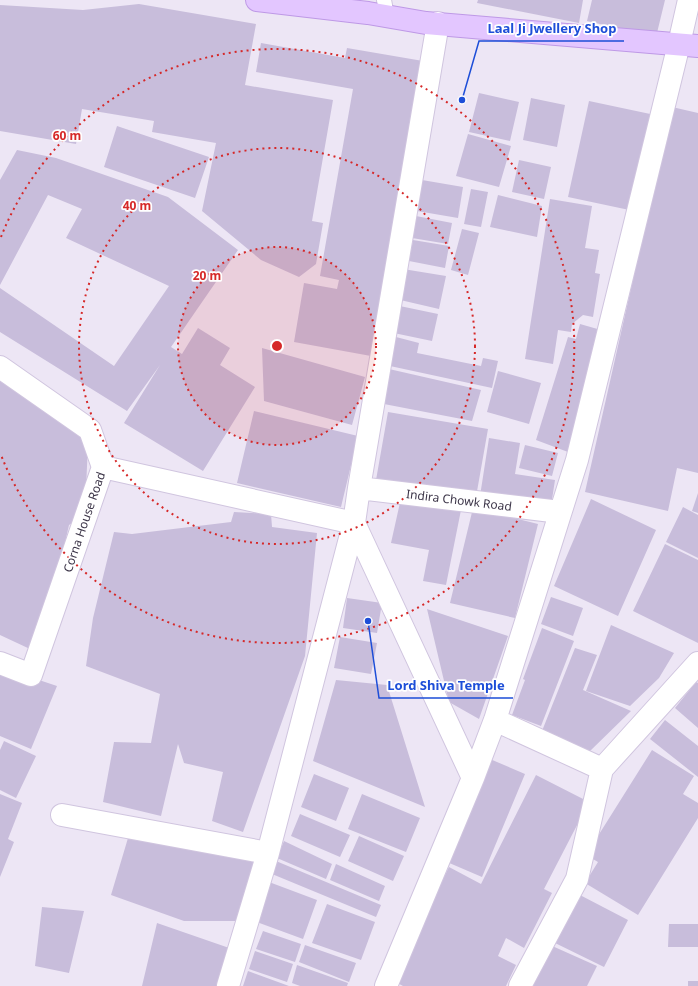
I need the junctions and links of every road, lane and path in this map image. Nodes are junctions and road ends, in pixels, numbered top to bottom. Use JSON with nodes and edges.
{"nodes":[{"id":1,"x":256,"y":0,"type":"edge"},
{"id":2,"x":689,"y":0,"type":"edge"},
{"id":3,"x":386,"y":8,"type":"edge"},
{"id":4,"x":438,"y":23,"type":"junction"},
{"id":5,"x":689,"y":45,"type":"edge"},
{"id":6,"x":0,"y":367,"type":"edge"},
{"id":7,"x":103,"y":467,"type":"junction"},
{"id":8,"x":359,"y":488,"type":"junction"},
{"id":9,"x":560,"y":512,"type":"junction"},
{"id":10,"x":354,"y":523,"type":"junction"},
{"id":11,"x":0,"y":663,"type":"edge"},
{"id":12,"x":698,"y":663,"type":"edge"},
{"id":13,"x":495,"y":720,"type":"junction"},
{"id":14,"x":602,"y":769,"type":"junction"},
{"id":15,"x":473,"y":778,"type":"junction"},
{"id":16,"x":62,"y":815,"type":"dead end"},
{"id":17,"x":268,"y":853,"type":"junction"},
{"id":18,"x":228,"y":986,"type":"edge"},
{"id":19,"x":386,"y":986,"type":"edge"},
{"id":20,"x":520,"y":986,"type":"edge"}],
"edges":[{"from":1,"to":3,"type":"street"},
{"from":2,"to":5,"type":"street"},
{"from":3,"to":4,"type":"street"},
{"from":4,"to":5,"type":"street"},
{"from":4,"to":8,"type":"street"},
{"from":5,"to":9,"type":"street"},
{"from":6,"to":7,"type":"street"},
{"from":7,"to":10,"type":"street","name":"Corna House Road"},
{"from":7,"to":11,"type":"street","name":"Corna House Road"},
{"from":8,"to":9,"type":"street","name":"Indira Chowk Road"},
{"from":8,"to":10,"type":"street"},
{"from":9,"to":13,"type":"street"},
{"from":10,"to":15,"type":"street"},
{"from":10,"to":17,"type":"street"},
{"from":12,"to":14,"type":"street"},
{"from":13,"to":14,"type":"street"},
{"from":13,"to":15,"type":"street"},
{"from":14,"to":20,"type":"street"},
{"from":15,"to":19,"type":"street"},
{"from":16,"to":17,"type":"street"},
{"from":17,"to":18,"type":"street"}]}
